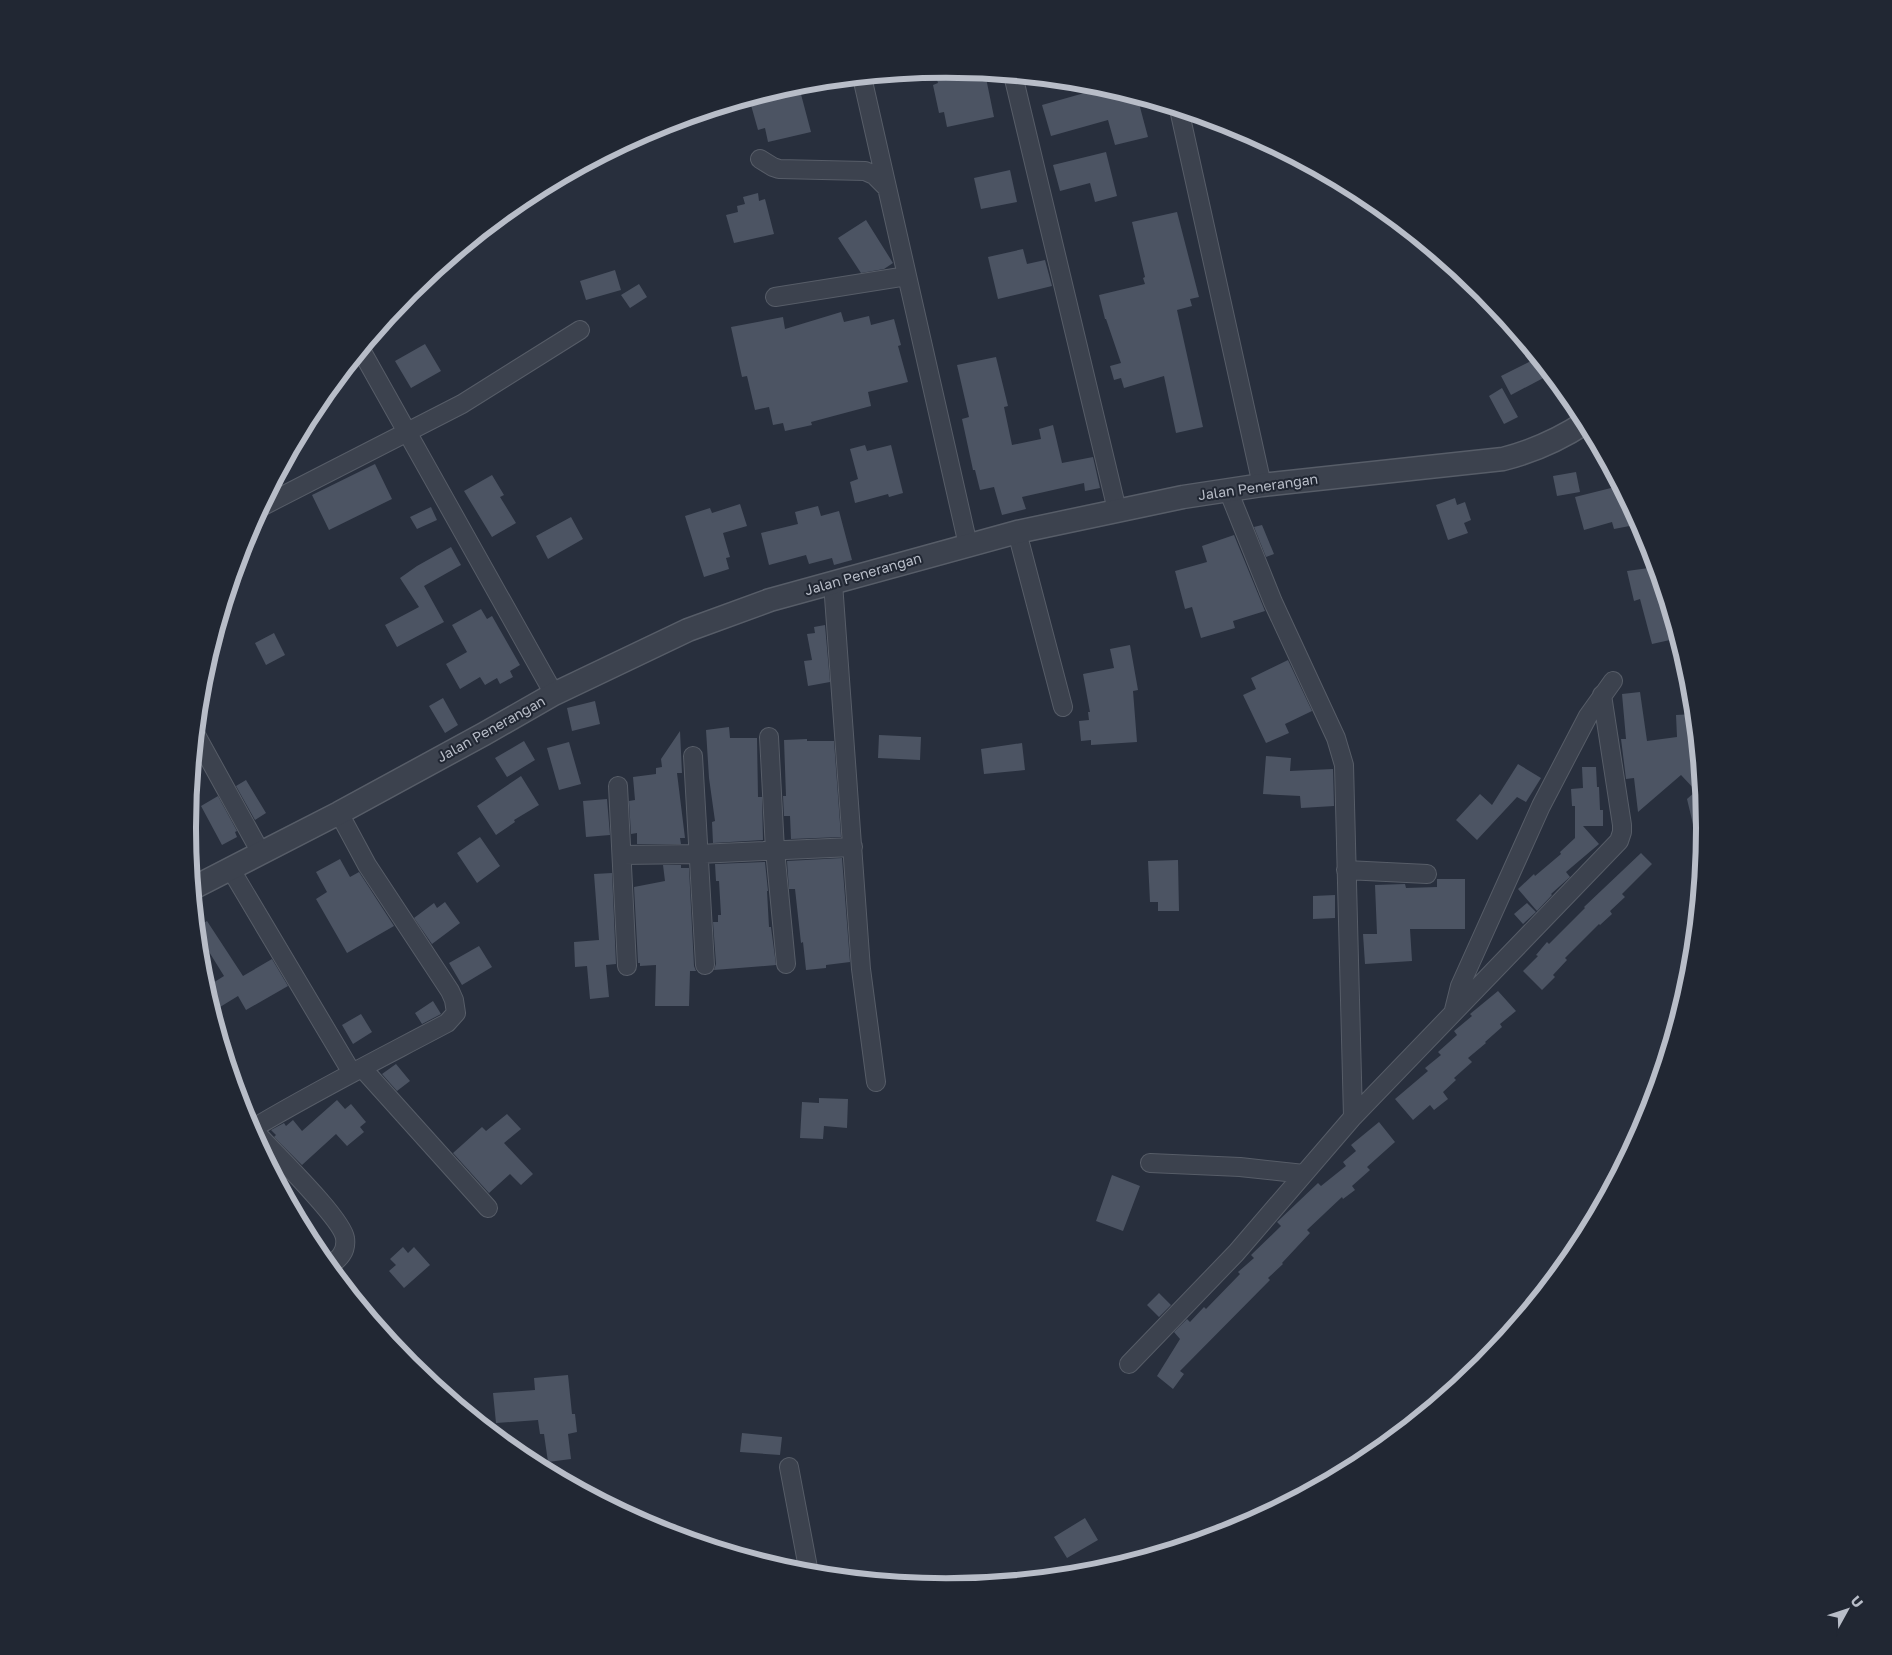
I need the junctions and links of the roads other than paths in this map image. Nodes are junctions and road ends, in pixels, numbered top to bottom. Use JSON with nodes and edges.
{"nodes":[{"id":1,"x":1014,"y":81,"type":"edge"},
{"id":2,"x":863,"y":82,"type":"edge"},
{"id":3,"x":1180,"y":115,"type":"edge"},
{"id":4,"x":760,"y":159,"type":"dead end"},
{"id":5,"x":886,"y":187,"type":"junction"},
{"id":6,"x":907,"y":276,"type":"junction"},
{"id":7,"x":775,"y":297,"type":"dead end"},
{"id":8,"x":580,"y":330,"type":"dead end"},
{"id":9,"x":364,"y":355,"type":"edge"},
{"id":10,"x":1579,"y":426,"type":"edge"},
{"id":11,"x":408,"y":431,"type":"junction"},
{"id":12,"x":1262,"y":485,"type":"junction"},
{"id":13,"x":1228,"y":490,"type":"junction"},
{"id":14,"x":270,"y":504,"type":"edge"},
{"id":15,"x":1117,"y":510,"type":"junction"},
{"id":16,"x":1017,"y":532,"type":"junction"},
{"id":17,"x":968,"y":545,"type":"junction"},
{"id":18,"x":833,"y":583,"type":"junction"},
{"id":19,"x":1613,"y":681,"type":"dead end"},
{"id":20,"x":554,"y":694,"type":"junction"},
{"id":21,"x":1602,"y":696,"type":"junction"},
{"id":22,"x":1063,"y":707,"type":"dead end"},
{"id":23,"x":769,"y":737,"type":"dead end"},
{"id":24,"x":201,"y":744,"type":"edge"},
{"id":25,"x":693,"y":756,"type":"dead end"},
{"id":26,"x":618,"y":786,"type":"dead end"},
{"id":27,"x":339,"y":812,"type":"junction"},
{"id":28,"x":853,"y":848,"type":"junction"},
{"id":29,"x":775,"y":850,"type":"junction"},
{"id":30,"x":261,"y":853,"type":"junction"},
{"id":31,"x":698,"y":854,"type":"junction"},
{"id":32,"x":622,"y":855,"type":"junction"},
{"id":33,"x":230,"y":868,"type":"junction"},
{"id":34,"x":1346,"y":870,"type":"junction"},
{"id":35,"x":1427,"y":874,"type":"dead end"},
{"id":36,"x":199,"y":885,"type":"edge"},
{"id":37,"x":786,"y":964,"type":"dead end"},
{"id":38,"x":627,"y":966,"type":"dead end"},
{"id":39,"x":704,"y":966,"type":"dead end"},
{"id":40,"x":1453,"y":1013,"type":"junction"},
{"id":41,"x":357,"y":1071,"type":"junction"},
{"id":42,"x":876,"y":1082,"type":"dead end"},
{"id":43,"x":1353,"y":1118,"type":"junction"},
{"id":44,"x":257,"y":1123,"type":"edge"},
{"id":45,"x":266,"y":1144,"type":"edge"},
{"id":46,"x":1150,"y":1163,"type":"dead end"},
{"id":47,"x":1304,"y":1174,"type":"junction"},
{"id":48,"x":488,"y":1208,"type":"dead end"},
{"id":49,"x":335,"y":1262,"type":"edge"},
{"id":50,"x":1129,"y":1364,"type":"dead end"},
{"id":51,"x":789,"y":1467,"type":"dead end"},
{"id":52,"x":807,"y":1564,"type":"edge"}],
"edges":[{"from":1,"to":15,"type":"street"},
{"from":2,"to":5,"type":"street"},
{"from":3,"to":12,"type":"street"},
{"from":4,"to":5,"type":"street"},
{"from":5,"to":6,"type":"street"},
{"from":6,"to":7,"type":"street"},
{"from":6,"to":17,"type":"street"},
{"from":8,"to":11,"type":"street"},
{"from":9,"to":11,"type":"street"},
{"from":10,"to":12,"type":"street","name":"Jalan Penerangan"},
{"from":11,"to":14,"type":"street"},
{"from":11,"to":20,"type":"street"},
{"from":12,"to":13,"type":"street","name":"Jalan Penerangan"},
{"from":13,"to":15,"type":"street","name":"Jalan Penerangan"},
{"from":13,"to":34,"type":"street"},
{"from":15,"to":16,"type":"street","name":"Jalan Penerangan"},
{"from":16,"to":17,"type":"street","name":"Jalan Penerangan"},
{"from":16,"to":22,"type":"street"},
{"from":17,"to":18,"type":"street","name":"Jalan Penerangan"},
{"from":18,"to":20,"type":"street","name":"Jalan Penerangan"},
{"from":18,"to":28,"type":"street"},
{"from":19,"to":21,"type":"street"},
{"from":20,"to":27,"type":"street","name":"Jalan Penerangan"},
{"from":21,"to":40,"type":"street"},
{"from":21,"to":40,"type":"street"},
{"from":23,"to":29,"type":"street"},
{"from":24,"to":30,"type":"street"},
{"from":25,"to":31,"type":"street"},
{"from":26,"to":32,"type":"street"},
{"from":27,"to":30,"type":"street","name":"Jalan Penerangan"},
{"from":27,"to":41,"type":"street"},
{"from":28,"to":29,"type":"street"},
{"from":28,"to":42,"type":"street"},
{"from":29,"to":31,"type":"street"},
{"from":29,"to":37,"type":"street"},
{"from":30,"to":33,"type":"street","name":"Jalan Penerangan"},
{"from":31,"to":32,"type":"street"},
{"from":31,"to":39,"type":"street"},
{"from":32,"to":38,"type":"street"},
{"from":33,"to":36,"type":"street","name":"Jalan Penerangan"},
{"from":33,"to":41,"type":"street"},
{"from":34,"to":35,"type":"street"},
{"from":34,"to":43,"type":"street"},
{"from":40,"to":43,"type":"street"},
{"from":41,"to":44,"type":"street"},
{"from":41,"to":48,"type":"street"},
{"from":43,"to":47,"type":"street"},
{"from":45,"to":49,"type":"street"},
{"from":46,"to":47,"type":"street"},
{"from":47,"to":50,"type":"street"},
{"from":51,"to":52,"type":"street"}]}
